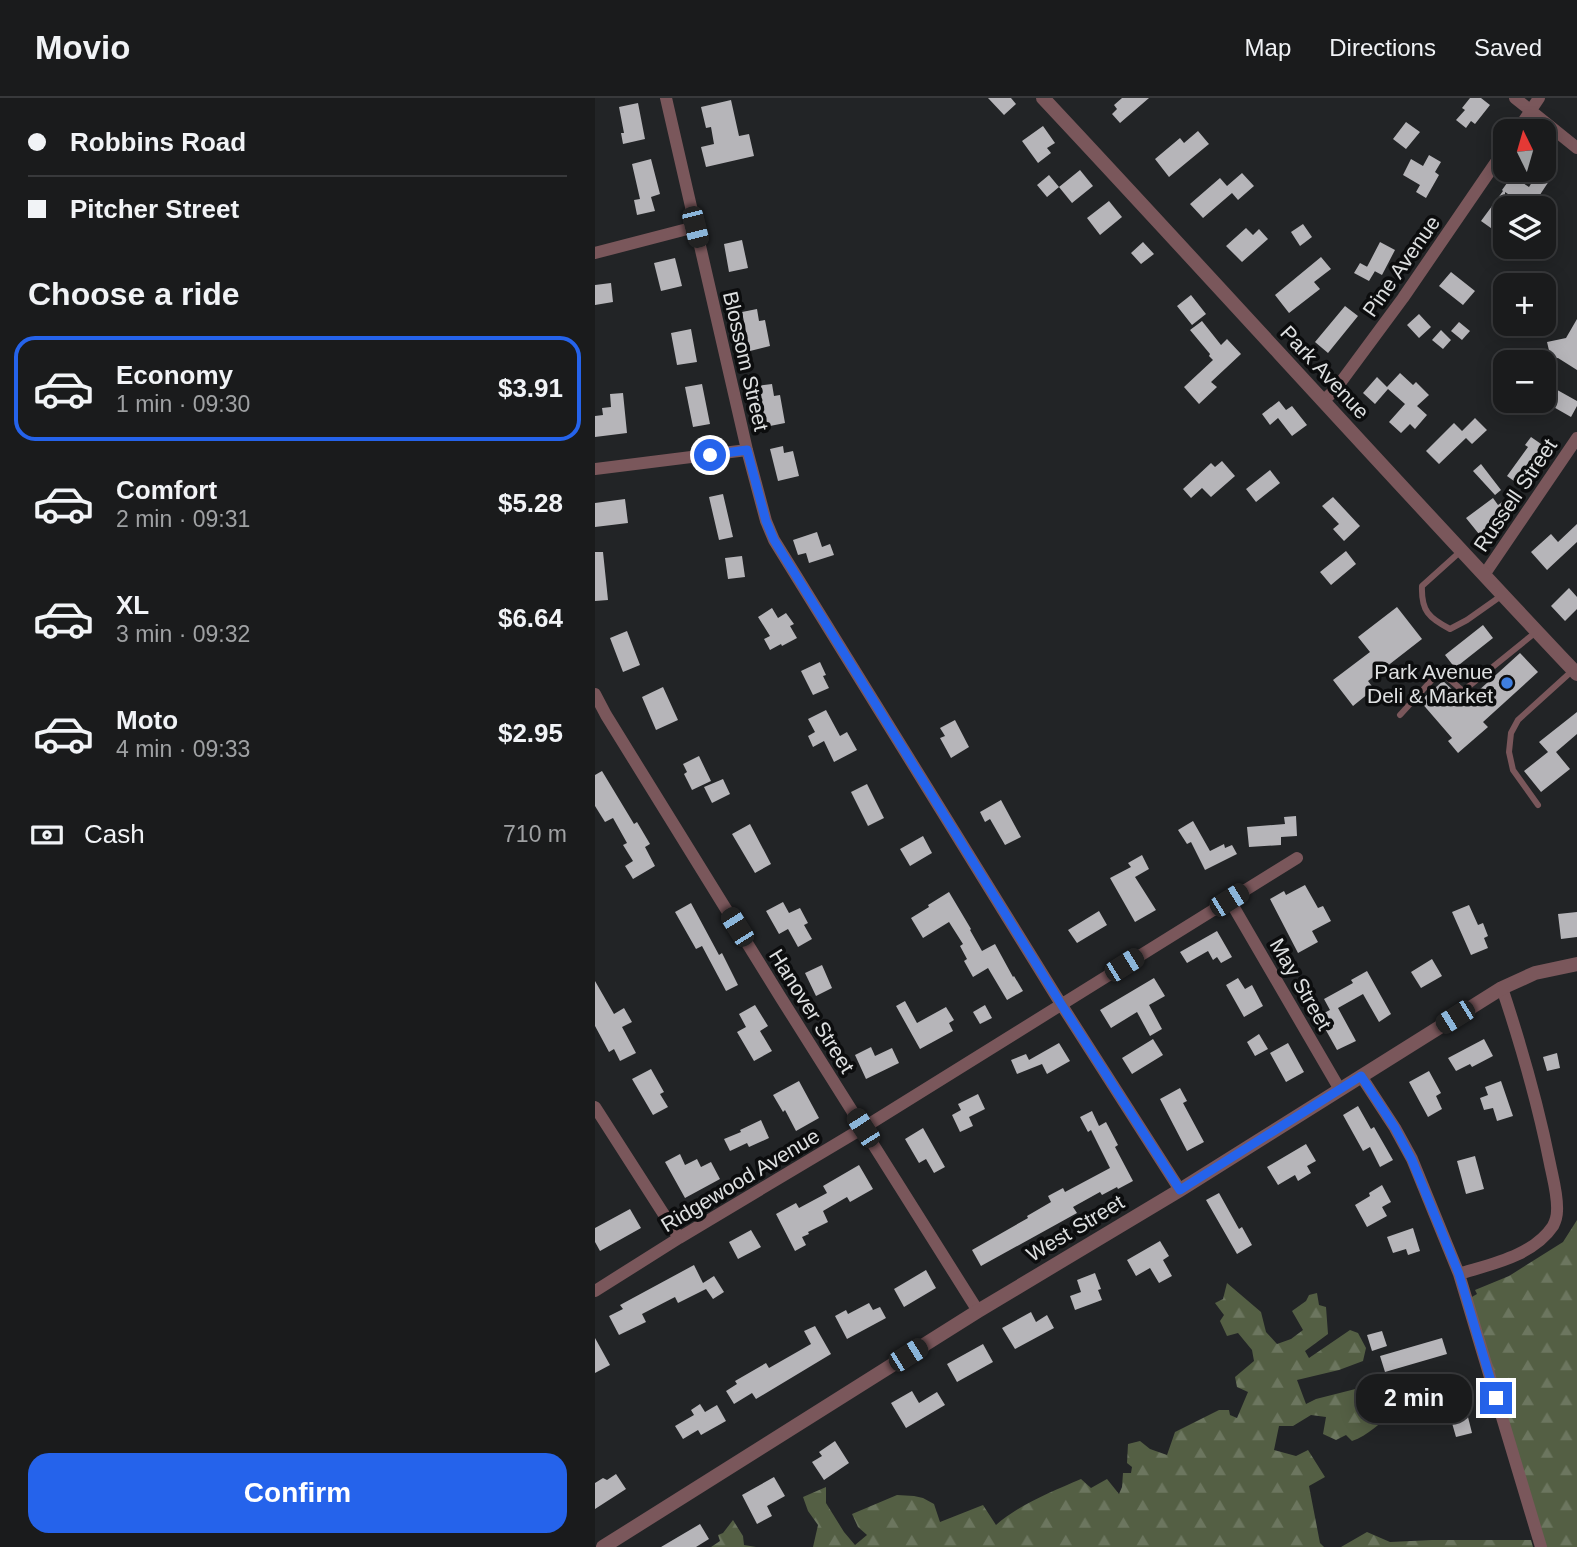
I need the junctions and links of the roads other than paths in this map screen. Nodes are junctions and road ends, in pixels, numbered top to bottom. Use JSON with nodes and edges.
{"nodes":[{"id":1,"x":666,"y":98,"type":"edge"},
{"id":2,"x":1043,"y":98,"type":"edge"},
{"id":3,"x":1515,"y":98,"type":"edge"},
{"id":4,"x":1539,"y":98,"type":"edge"},
{"id":5,"x":1530,"y":111,"type":"junction"},
{"id":6,"x":1525,"y":119,"type":"edge"},
{"id":7,"x":1577,"y":148,"type":"edge"},
{"id":8,"x":1493,"y":167,"type":"edge"},
{"id":9,"x":695,"y":227,"type":"junction"},
{"id":10,"x":595,"y":253,"type":"edge"},
{"id":11,"x":1323,"y":401,"type":"junction"},
{"id":12,"x":1577,"y":438,"type":"edge"},
{"id":13,"x":747,"y":450,"type":"junction"},
{"id":14,"x":595,"y":469,"type":"edge"},
{"id":15,"x":1462,"y":550,"type":"junction"},
{"id":16,"x":1484,"y":575,"type":"junction"},
{"id":17,"x":1503,"y":594,"type":"junction"},
{"id":18,"x":1538,"y":630,"type":"junction"},
{"id":19,"x":1575,"y":672,"type":"edge"},
{"id":20,"x":595,"y":694,"type":"edge"},
{"id":21,"x":1399,"y":715,"type":"dead end"},
{"id":22,"x":1538,"y":805,"type":"dead end"},
{"id":23,"x":1297,"y":858,"type":"dead end"},
{"id":24,"x":1229,"y":900,"type":"junction"},
{"id":25,"x":1577,"y":964,"type":"edge"},
{"id":26,"x":1502,"y":988,"type":"junction"},
{"id":27,"x":1061,"y":1004,"type":"junction"},
{"id":28,"x":1361,"y":1076,"type":"junction"},
{"id":29,"x":1339,"y":1088,"type":"junction"},
{"id":30,"x":595,"y":1107,"type":"edge"},
{"id":31,"x":863,"y":1128,"type":"junction"},
{"id":32,"x":1180,"y":1190,"type":"junction"},
{"id":33,"x":680,"y":1238,"type":"junction"},
{"id":34,"x":1459,"y":1274,"type":"junction"},
{"id":35,"x":595,"y":1291,"type":"edge"},
{"id":36,"x":978,"y":1311,"type":"junction"},
{"id":37,"x":603,"y":1547,"type":"edge"},
{"id":38,"x":1541,"y":1547,"type":"edge"}],
"edges":[{"from":1,"to":9,"type":"street","name":"Blossom Street"},
{"from":2,"to":11,"type":"street","name":"Park Avenue"},
{"from":3,"to":5,"type":"street"},
{"from":4,"to":5,"type":"street"},
{"from":5,"to":6,"type":"street"},
{"from":5,"to":7,"type":"street"},
{"from":8,"to":11,"type":"street","name":"Pine Avenue"},
{"from":9,"to":10,"type":"street"},
{"from":9,"to":13,"type":"street","name":"Blossom Street"},
{"from":11,"to":15,"type":"street","name":"Park Avenue"},
{"from":12,"to":16,"type":"street","name":"Russell Street"},
{"from":13,"to":14,"type":"street"},
{"from":13,"to":27,"type":"street","name":"Blossom Street"},
{"from":15,"to":16,"type":"street","name":"Park Avenue"},
{"from":15,"to":17,"type":"lane"},
{"from":16,"to":17,"type":"street","name":"Park Avenue"},
{"from":17,"to":18,"type":"street","name":"Park Avenue"},
{"from":18,"to":19,"type":"street","name":"Park Avenue"},
{"from":18,"to":21,"type":"lane"},
{"from":19,"to":22,"type":"lane"},
{"from":20,"to":31,"type":"street","name":"Hanover Street"},
{"from":23,"to":24,"type":"street","name":"Ridgewood Avenue"},
{"from":24,"to":27,"type":"street","name":"Ridgewood Avenue"},
{"from":24,"to":29,"type":"street","name":"May Street"},
{"from":25,"to":26,"type":"street","name":"West Street"},
{"from":26,"to":28,"type":"street","name":"West Street"},
{"from":26,"to":34,"type":"street"},
{"from":27,"to":31,"type":"street","name":"Ridgewood Avenue"},
{"from":27,"to":32,"type":"street","name":"Blossom Street"},
{"from":28,"to":29,"type":"street","name":"West Street"},
{"from":28,"to":34,"type":"street"},
{"from":29,"to":32,"type":"street","name":"West Street"},
{"from":30,"to":33,"type":"street"},
{"from":31,"to":33,"type":"street","name":"Ridgewood Avenue"},
{"from":31,"to":36,"type":"street","name":"Hanover Street"},
{"from":32,"to":36,"type":"street","name":"West Street"},
{"from":33,"to":35,"type":"street","name":"Ridgewood Avenue"},
{"from":34,"to":38,"type":"street"},
{"from":36,"to":37,"type":"street","name":"West Street"}]}
